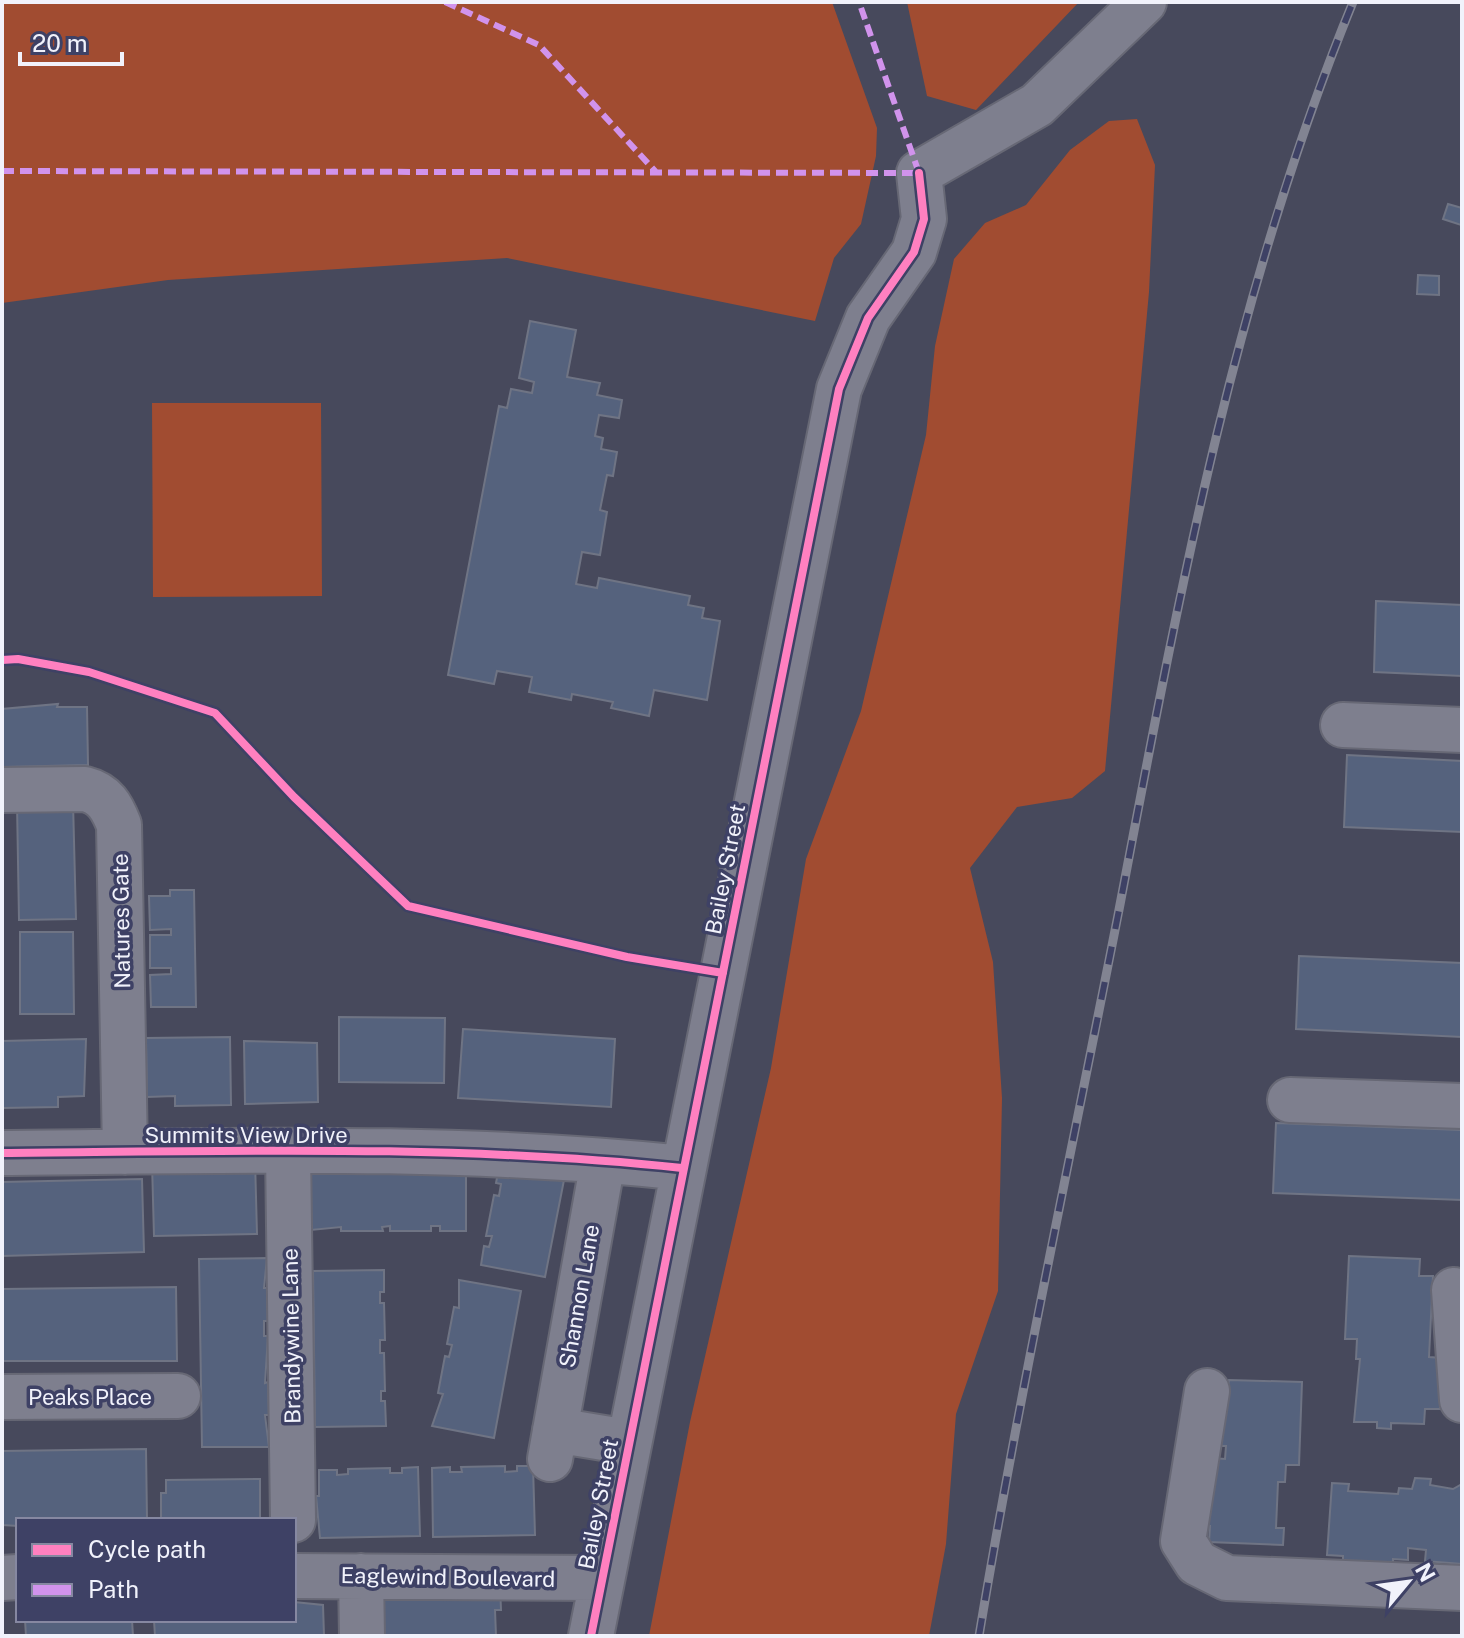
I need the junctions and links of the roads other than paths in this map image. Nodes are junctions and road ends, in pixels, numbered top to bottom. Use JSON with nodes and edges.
{"nodes":[{"id":1,"x":1144,"y":2,"type":"edge"},
{"id":2,"x":1343,"y":725,"type":"dead end"},
{"id":3,"x":1462,"y":730,"type":"edge"},
{"id":4,"x":2,"y":790,"type":"edge"},
{"id":5,"x":1290,"y":1100,"type":"dead end"},
{"id":6,"x":1462,"y":1106,"type":"edge"},
{"id":7,"x":288,"y":1151,"type":"junction"},
{"id":8,"x":125,"y":1152,"type":"junction"},
{"id":9,"x":2,"y":1153,"type":"edge"},
{"id":10,"x":603,"y":1161,"type":"junction"},
{"id":11,"x":682,"y":1168,"type":"junction"},
{"id":12,"x":1454,"y":1290,"type":"dead end"},
{"id":13,"x":1207,"y":1391,"type":"dead end"},
{"id":14,"x":178,"y":1396,"type":"dead end"},
{"id":15,"x":2,"y":1397,"type":"edge"},
{"id":16,"x":1462,"y":1400,"type":"edge"},
{"id":17,"x":628,"y":1442,"type":"junction"},
{"id":18,"x":293,"y":1518,"type":"edge"},
{"id":19,"x":296,"y":1576,"type":"edge"},
{"id":20,"x":361,"y":1576,"type":"junction"},
{"id":21,"x":602,"y":1578,"type":"junction"},
{"id":22,"x":1462,"y":1588,"type":"edge"},
{"id":23,"x":362,"y":1636,"type":"edge"},
{"id":24,"x":591,"y":1636,"type":"edge"}],
"edges":[{"from":1,"to":11,"type":"street","name":"Bailey Street"},
{"from":2,"to":3,"type":"street"},
{"from":4,"to":8,"type":"street","name":"Natures Gate"},
{"from":5,"to":6,"type":"street"},
{"from":7,"to":8,"type":"street","name":"Summits View Drive"},
{"from":7,"to":10,"type":"street","name":"Summits View Drive"},
{"from":7,"to":18,"type":"street","name":"Brandywine Lane"},
{"from":8,"to":9,"type":"street","name":"Summits View Drive"},
{"from":10,"to":11,"type":"street","name":"Summits View Drive"},
{"from":10,"to":17,"type":"street","name":"Shannon Lane"},
{"from":11,"to":17,"type":"street","name":"Bailey Street"},
{"from":12,"to":16,"type":"street"},
{"from":13,"to":22,"type":"street"},
{"from":14,"to":15,"type":"street","name":"Peaks Place"},
{"from":17,"to":21,"type":"street","name":"Bailey Street"},
{"from":19,"to":20,"type":"street","name":"Eaglewind Boulevard"},
{"from":20,"to":21,"type":"street","name":"Eaglewind Boulevard"},
{"from":20,"to":23,"type":"street"},
{"from":21,"to":24,"type":"street","name":"Bailey Street"}]}
